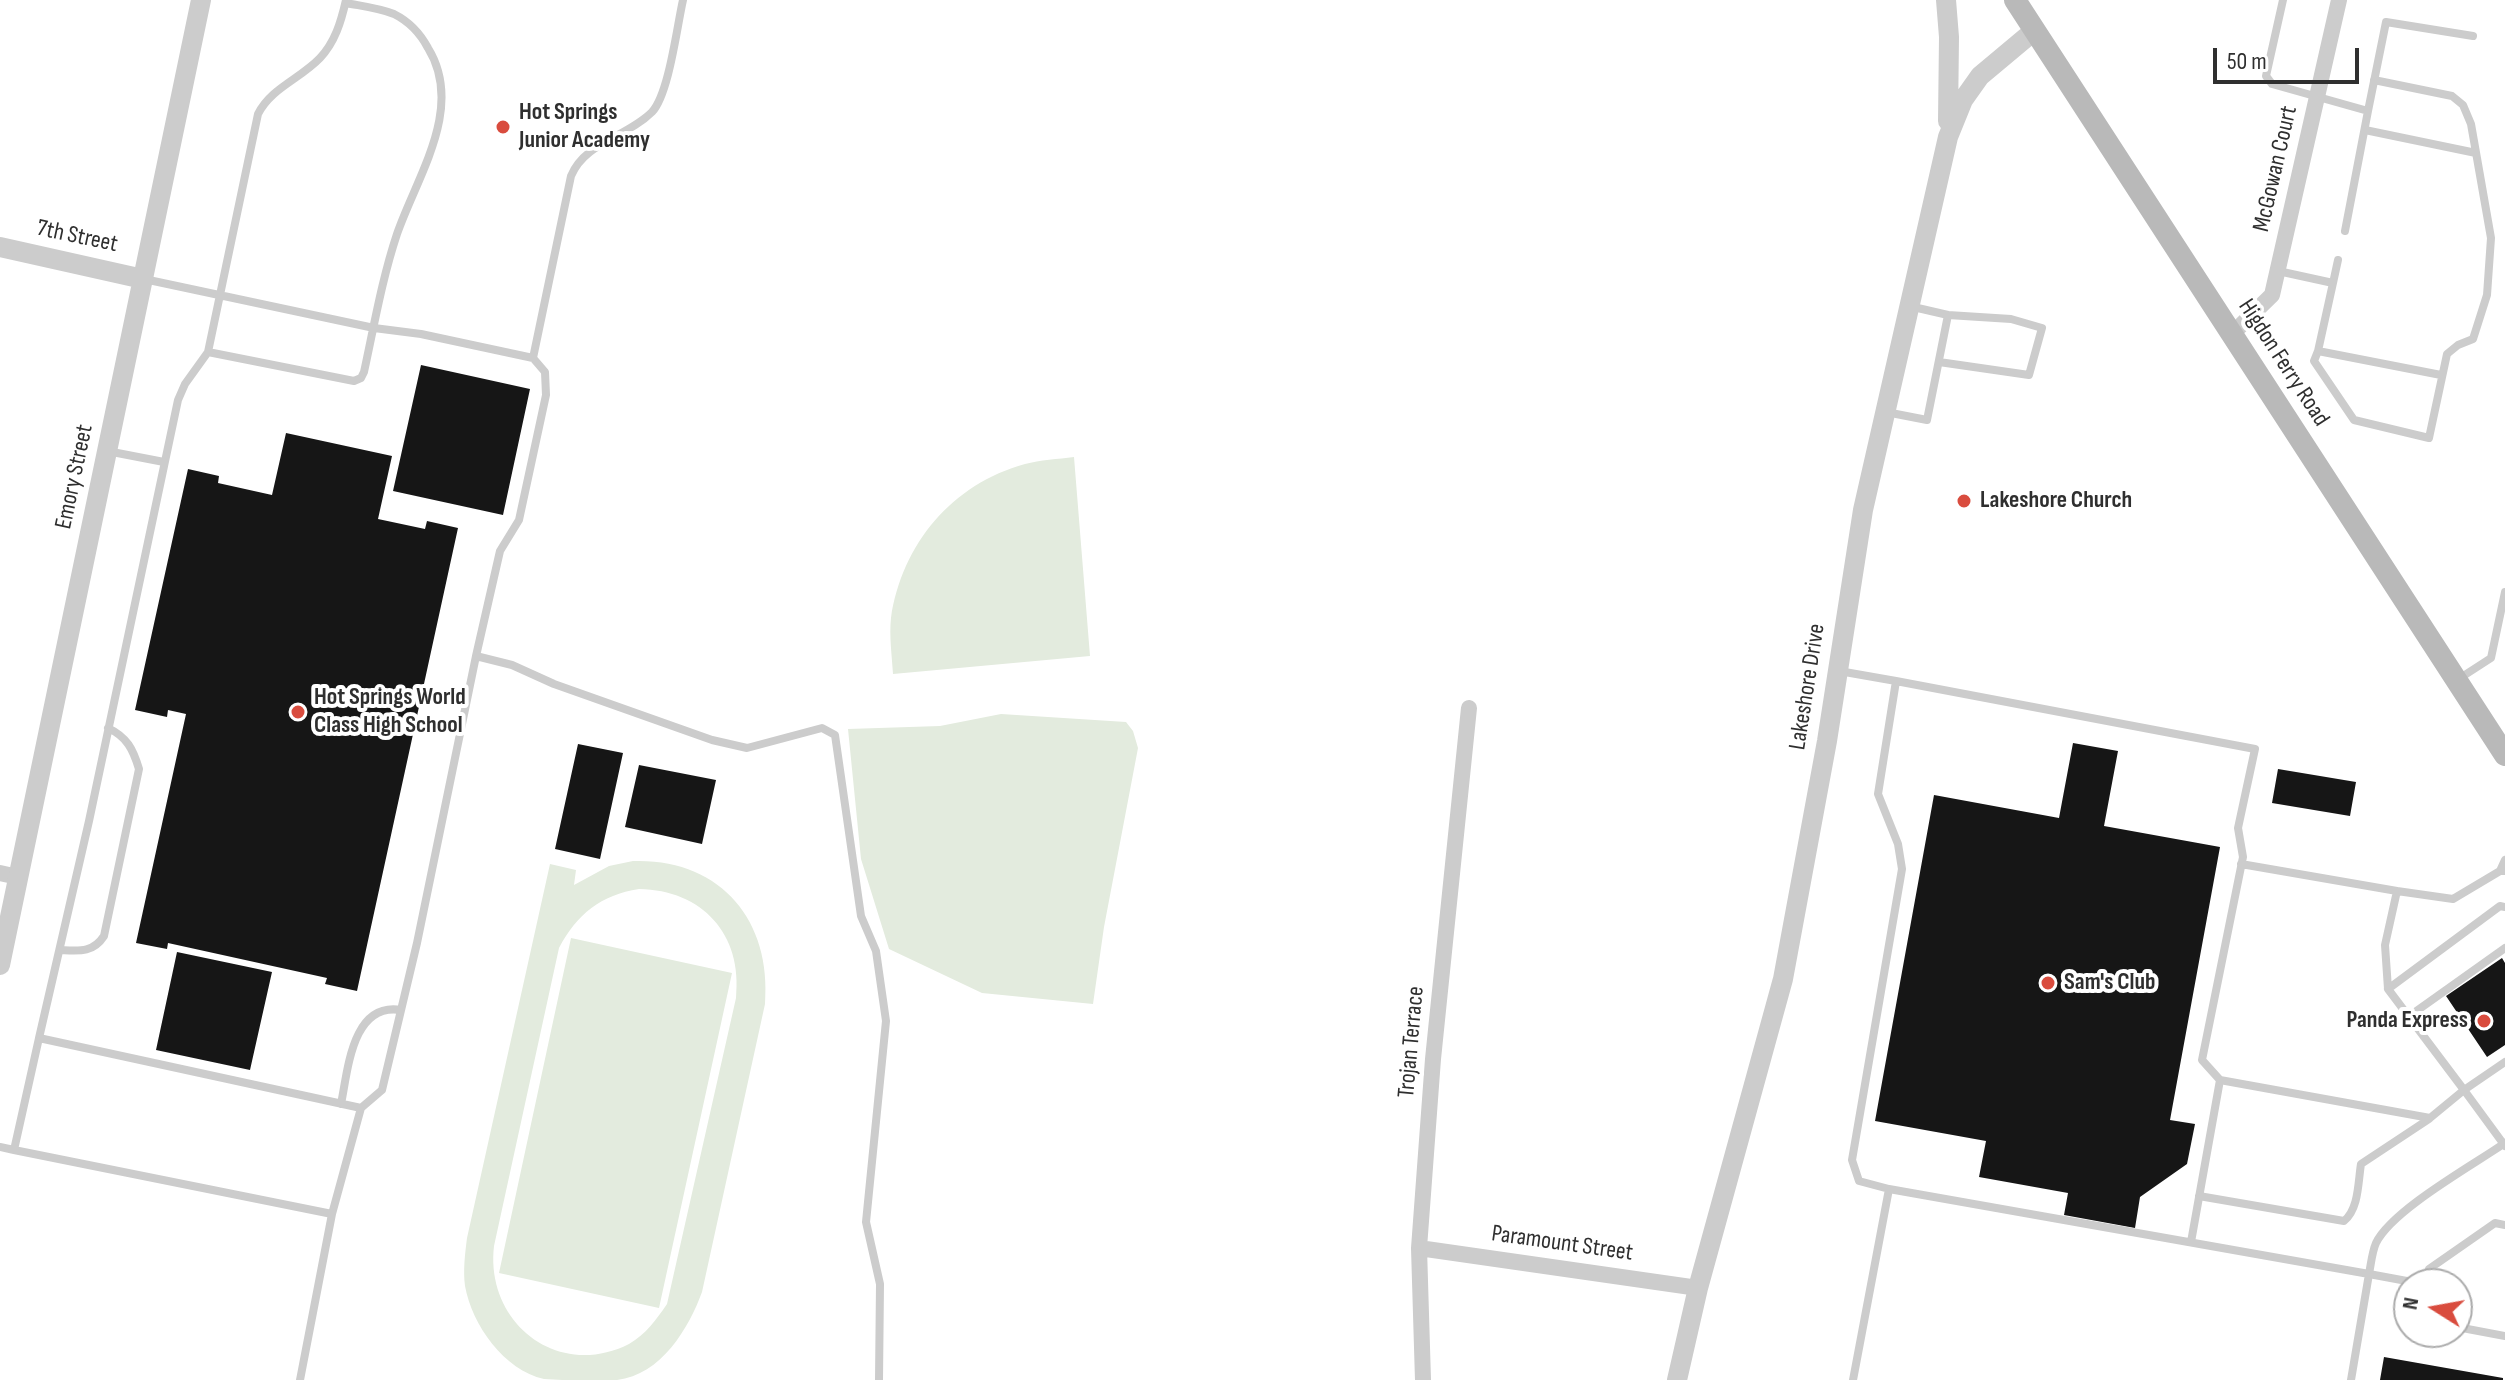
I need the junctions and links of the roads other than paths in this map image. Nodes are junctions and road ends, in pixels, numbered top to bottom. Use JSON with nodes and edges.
{"nodes":[{"id":1,"x":201,"y":0,"type":"edge"},
{"id":2,"x":683,"y":0,"type":"edge"},
{"id":3,"x":1946,"y":0,"type":"edge"},
{"id":4,"x":2015,"y":0,"type":"edge"},
{"id":5,"x":2283,"y":0,"type":"edge"},
{"id":6,"x":2339,"y":0,"type":"edge"},
{"id":7,"x":346,"y":1,"type":"edge"},
{"id":8,"x":2035,"y":30,"type":"junction"},
{"id":9,"x":2473,"y":36,"type":"dead end"},
{"id":10,"x":2374,"y":80,"type":"junction"},
{"id":11,"x":2317,"y":98,"type":"junction"},
{"id":12,"x":2368,"y":111,"type":"junction"},
{"id":13,"x":2365,"y":130,"type":"junction"},
{"id":14,"x":1948,"y":137,"type":"junction"},
{"id":15,"x":2476,"y":153,"type":"junction"},
{"id":16,"x":2345,"y":231,"type":"dead end"},
{"id":17,"x":0,"y":247,"type":"edge"},
{"id":18,"x":2338,"y":260,"type":"dead end"},
{"id":19,"x":2278,"y":271,"type":"junction"},
{"id":20,"x":143,"y":279,"type":"junction"},
{"id":21,"x":2333,"y":283,"type":"junction"},
{"id":22,"x":219,"y":295,"type":"junction"},
{"id":23,"x":1909,"y":306,"type":"junction"},
{"id":24,"x":1948,"y":315,"type":"junction"},
{"id":25,"x":374,"y":328,"type":"junction"},
{"id":26,"x":2233,"y":333,"type":"junction"},
{"id":27,"x":2318,"y":351,"type":"junction"},
{"id":28,"x":208,"y":352,"type":"junction"},
{"id":29,"x":533,"y":358,"type":"junction"},
{"id":30,"x":1939,"y":362,"type":"junction"},
{"id":31,"x":2441,"y":375,"type":"junction"},
{"id":32,"x":1885,"y":411,"type":"junction"},
{"id":33,"x":107,"y":451,"type":"junction"},
{"id":34,"x":164,"y":462,"type":"junction"},
{"id":35,"x":2505,"y":592,"type":"edge"},
{"id":36,"x":476,"y":656,"type":"junction"},
{"id":37,"x":1836,"y":671,"type":"junction"},
{"id":38,"x":1896,"y":681,"type":"junction"},
{"id":39,"x":2457,"y":681,"type":"junction"},
{"id":40,"x":1469,"y":708,"type":"dead end"},
{"id":41,"x":108,"y":728,"type":"junction"},
{"id":42,"x":2505,"y":755,"type":"edge"},
{"id":43,"x":2505,"y":860,"type":"edge"},
{"id":44,"x":2241,"y":864,"type":"junction"},
{"id":45,"x":2502,"y":871,"type":"edge"},
{"id":46,"x":9,"y":875,"type":"edge"},
{"id":47,"x":2397,"y":891,"type":"junction"},
{"id":48,"x":2505,"y":907,"type":"edge"},
{"id":49,"x":2505,"y":948,"type":"edge"},
{"id":50,"x":61,"y":950,"type":"junction"},
{"id":51,"x":0,"y":965,"type":"edge"},
{"id":52,"x":2388,"y":989,"type":"junction"},
{"id":53,"x":401,"y":1010,"type":"junction"},
{"id":54,"x":2408,"y":1017,"type":"junction"},
{"id":55,"x":39,"y":1038,"type":"junction"},
{"id":56,"x":2505,"y":1062,"type":"edge"},
{"id":57,"x":2220,"y":1080,"type":"junction"},
{"id":58,"x":2464,"y":1090,"type":"junction"},
{"id":59,"x":341,"y":1104,"type":"junction"},
{"id":60,"x":361,"y":1108,"type":"junction"},
{"id":61,"x":2430,"y":1118,"type":"junction"},
{"id":62,"x":2505,"y":1145,"type":"edge"},
{"id":63,"x":0,"y":1147,"type":"edge"},
{"id":64,"x":14,"y":1150,"type":"junction"},
{"id":65,"x":1889,"y":1189,"type":"junction"},
{"id":66,"x":2199,"y":1196,"type":"junction"},
{"id":67,"x":332,"y":1214,"type":"junction"},
{"id":68,"x":2505,"y":1225,"type":"edge"},
{"id":69,"x":2191,"y":1242,"type":"junction"},
{"id":70,"x":1419,"y":1248,"type":"junction"},
{"id":71,"x":2430,"y":1268,"type":"edge"},
{"id":72,"x":2369,"y":1274,"type":"junction"},
{"id":73,"x":2393,"y":1278,"type":"edge"},
{"id":74,"x":1698,"y":1288,"type":"junction"},
{"id":75,"x":2473,"y":1330,"type":"edge"},
{"id":76,"x":2505,"y":1336,"type":"edge"},
{"id":77,"x":300,"y":1380,"type":"edge"},
{"id":78,"x":879,"y":1380,"type":"edge"},
{"id":79,"x":1423,"y":1380,"type":"edge"},
{"id":80,"x":1677,"y":1380,"type":"edge"},
{"id":81,"x":1853,"y":1380,"type":"edge"},
{"id":82,"x":2351,"y":1380,"type":"edge"}],
"edges":[{"from":1,"to":20,"type":"street","name":"Emory Street"},
{"from":2,"to":29,"type":"lane"},
{"from":3,"to":14,"type":"street"},
{"from":4,"to":8,"type":"main road","name":"Higdon Ferry Road"},
{"from":5,"to":11,"type":"lane"},
{"from":6,"to":11,"type":"street","name":"McGowan Court"},
{"from":7,"to":22,"type":"lane"},
{"from":7,"to":25,"type":"lane"},
{"from":8,"to":14,"type":"street","name":"Lakeshore Drive"},
{"from":8,"to":26,"type":"main road","name":"Higdon Ferry Road"},
{"from":9,"to":10,"type":"lane"},
{"from":10,"to":12,"type":"lane"},
{"from":10,"to":15,"type":"lane"},
{"from":11,"to":12,"type":"lane"},
{"from":11,"to":19,"type":"street","name":"McGowan Court"},
{"from":12,"to":13,"type":"lane"},
{"from":13,"to":15,"type":"lane"},
{"from":13,"to":16,"type":"lane"},
{"from":14,"to":23,"type":"street","name":"Lakeshore Drive"},
{"from":15,"to":31,"type":"lane"},
{"from":17,"to":20,"type":"street","name":"7th Street"},
{"from":18,"to":21,"type":"lane"},
{"from":19,"to":21,"type":"lane"},
{"from":19,"to":26,"type":"street","name":"McGowan Court"},
{"from":20,"to":22,"type":"lane"},
{"from":20,"to":33,"type":"street","name":"Emory Street"},
{"from":21,"to":27,"type":"lane"},
{"from":22,"to":25,"type":"lane"},
{"from":22,"to":28,"type":"lane"},
{"from":23,"to":24,"type":"lane"},
{"from":23,"to":32,"type":"street","name":"Lakeshore Drive"},
{"from":24,"to":30,"type":"lane"},
{"from":24,"to":30,"type":"lane"},
{"from":25,"to":28,"type":"lane"},
{"from":25,"to":29,"type":"lane"},
{"from":26,"to":39,"type":"main road","name":"Higdon Ferry Road"},
{"from":27,"to":31,"type":"lane"},
{"from":27,"to":31,"type":"lane"},
{"from":28,"to":34,"type":"lane"},
{"from":29,"to":36,"type":"lane"},
{"from":30,"to":32,"type":"lane"},
{"from":32,"to":37,"type":"street","name":"Lakeshore Drive"},
{"from":33,"to":34,"type":"lane"},
{"from":33,"to":46,"type":"street","name":"Emory Street"},
{"from":34,"to":41,"type":"lane"},
{"from":35,"to":39,"type":"lane"},
{"from":36,"to":53,"type":"lane"},
{"from":36,"to":78,"type":"lane"},
{"from":37,"to":38,"type":"lane"},
{"from":37,"to":74,"type":"street","name":"Lakeshore Drive"},
{"from":38,"to":44,"type":"lane"},
{"from":38,"to":65,"type":"lane"},
{"from":39,"to":42,"type":"main road","name":"Higdon Ferry Road"},
{"from":40,"to":70,"type":"street","name":"Trojan Terrace"},
{"from":41,"to":50,"type":"lane"},
{"from":41,"to":50,"type":"lane"},
{"from":43,"to":45,"type":"lane"},
{"from":44,"to":47,"type":"lane"},
{"from":44,"to":57,"type":"lane"},
{"from":45,"to":47,"type":"lane"},
{"from":46,"to":51,"type":"street","name":"Emory Street"},
{"from":47,"to":52,"type":"lane"},
{"from":48,"to":52,"type":"lane"},
{"from":49,"to":54,"type":"lane"},
{"from":50,"to":55,"type":"lane"},
{"from":52,"to":54,"type":"lane"},
{"from":53,"to":59,"type":"lane"},
{"from":53,"to":60,"type":"lane"},
{"from":54,"to":58,"type":"lane"},
{"from":55,"to":59,"type":"lane"},
{"from":55,"to":64,"type":"lane"},
{"from":56,"to":58,"type":"lane"},
{"from":57,"to":61,"type":"lane"},
{"from":57,"to":66,"type":"lane"},
{"from":58,"to":61,"type":"lane"},
{"from":58,"to":62,"type":"lane"},
{"from":59,"to":60,"type":"lane"},
{"from":60,"to":67,"type":"lane"},
{"from":61,"to":66,"type":"lane"},
{"from":62,"to":72,"type":"lane"},
{"from":63,"to":64,"type":"lane"},
{"from":64,"to":67,"type":"lane"},
{"from":65,"to":69,"type":"lane"},
{"from":65,"to":81,"type":"lane"},
{"from":66,"to":69,"type":"lane"},
{"from":67,"to":77,"type":"lane"},
{"from":68,"to":71,"type":"lane"},
{"from":69,"to":72,"type":"lane"},
{"from":70,"to":74,"type":"street","name":"Paramount Street"},
{"from":70,"to":79,"type":"street","name":"Trojan Terrace"},
{"from":72,"to":73,"type":"lane"},
{"from":72,"to":82,"type":"lane"},
{"from":74,"to":80,"type":"street","name":"Lakeshore Drive"},
{"from":75,"to":76,"type":"lane"}]}
